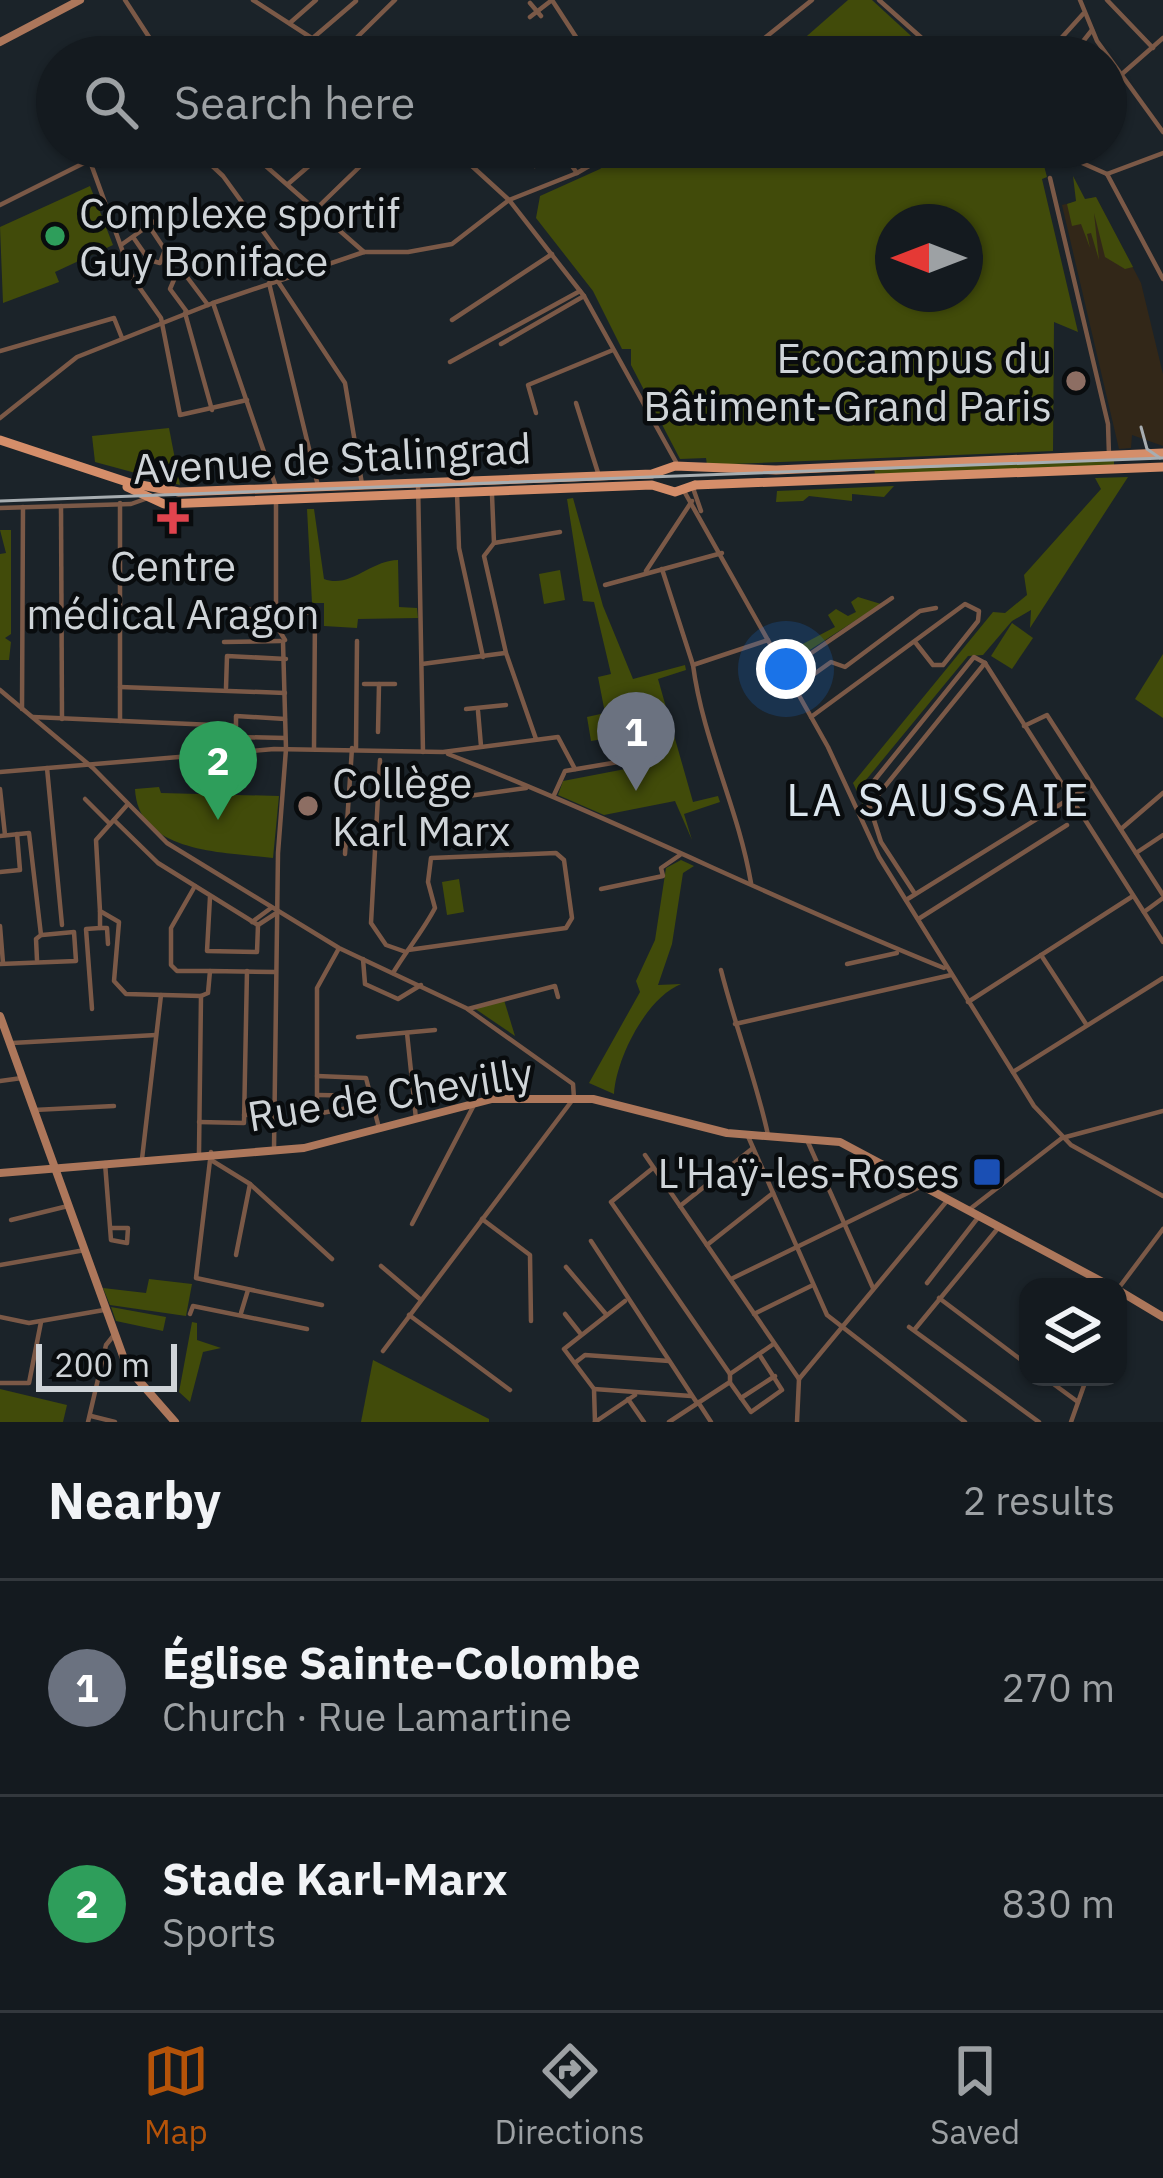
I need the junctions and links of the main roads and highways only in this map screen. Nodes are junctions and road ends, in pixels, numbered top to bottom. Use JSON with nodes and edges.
{"nodes":[{"id":1,"x":0,"y":443,"type":"edge"},
{"id":2,"x":1163,"y":453,"type":"edge"},
{"id":3,"x":1163,"y":466,"type":"edge"},
{"id":4,"x":671,"y":468,"type":"junction"},
{"id":5,"x":693,"y":469,"type":"junction"},
{"id":6,"x":664,"y":488,"type":"junction"},
{"id":7,"x":691,"y":488,"type":"junction"}],
"edges":[{"from":1,"to":4,"type":"main road","name":"Avenue de Stalingrad"},
{"from":1,"to":6,"type":"main road","name":"Avenue de Stalingrad"},
{"from":2,"to":5,"type":"main road","name":"Avenue de Stalingrad"},
{"from":3,"to":7,"type":"main road"},
{"from":4,"to":5,"type":"main road","name":"Avenue de Stalingrad"},
{"from":4,"to":6,"type":"main road"},
{"from":5,"to":7,"type":"main road"},
{"from":6,"to":7,"type":"main road","name":"Avenue de Stalingrad"}]}
